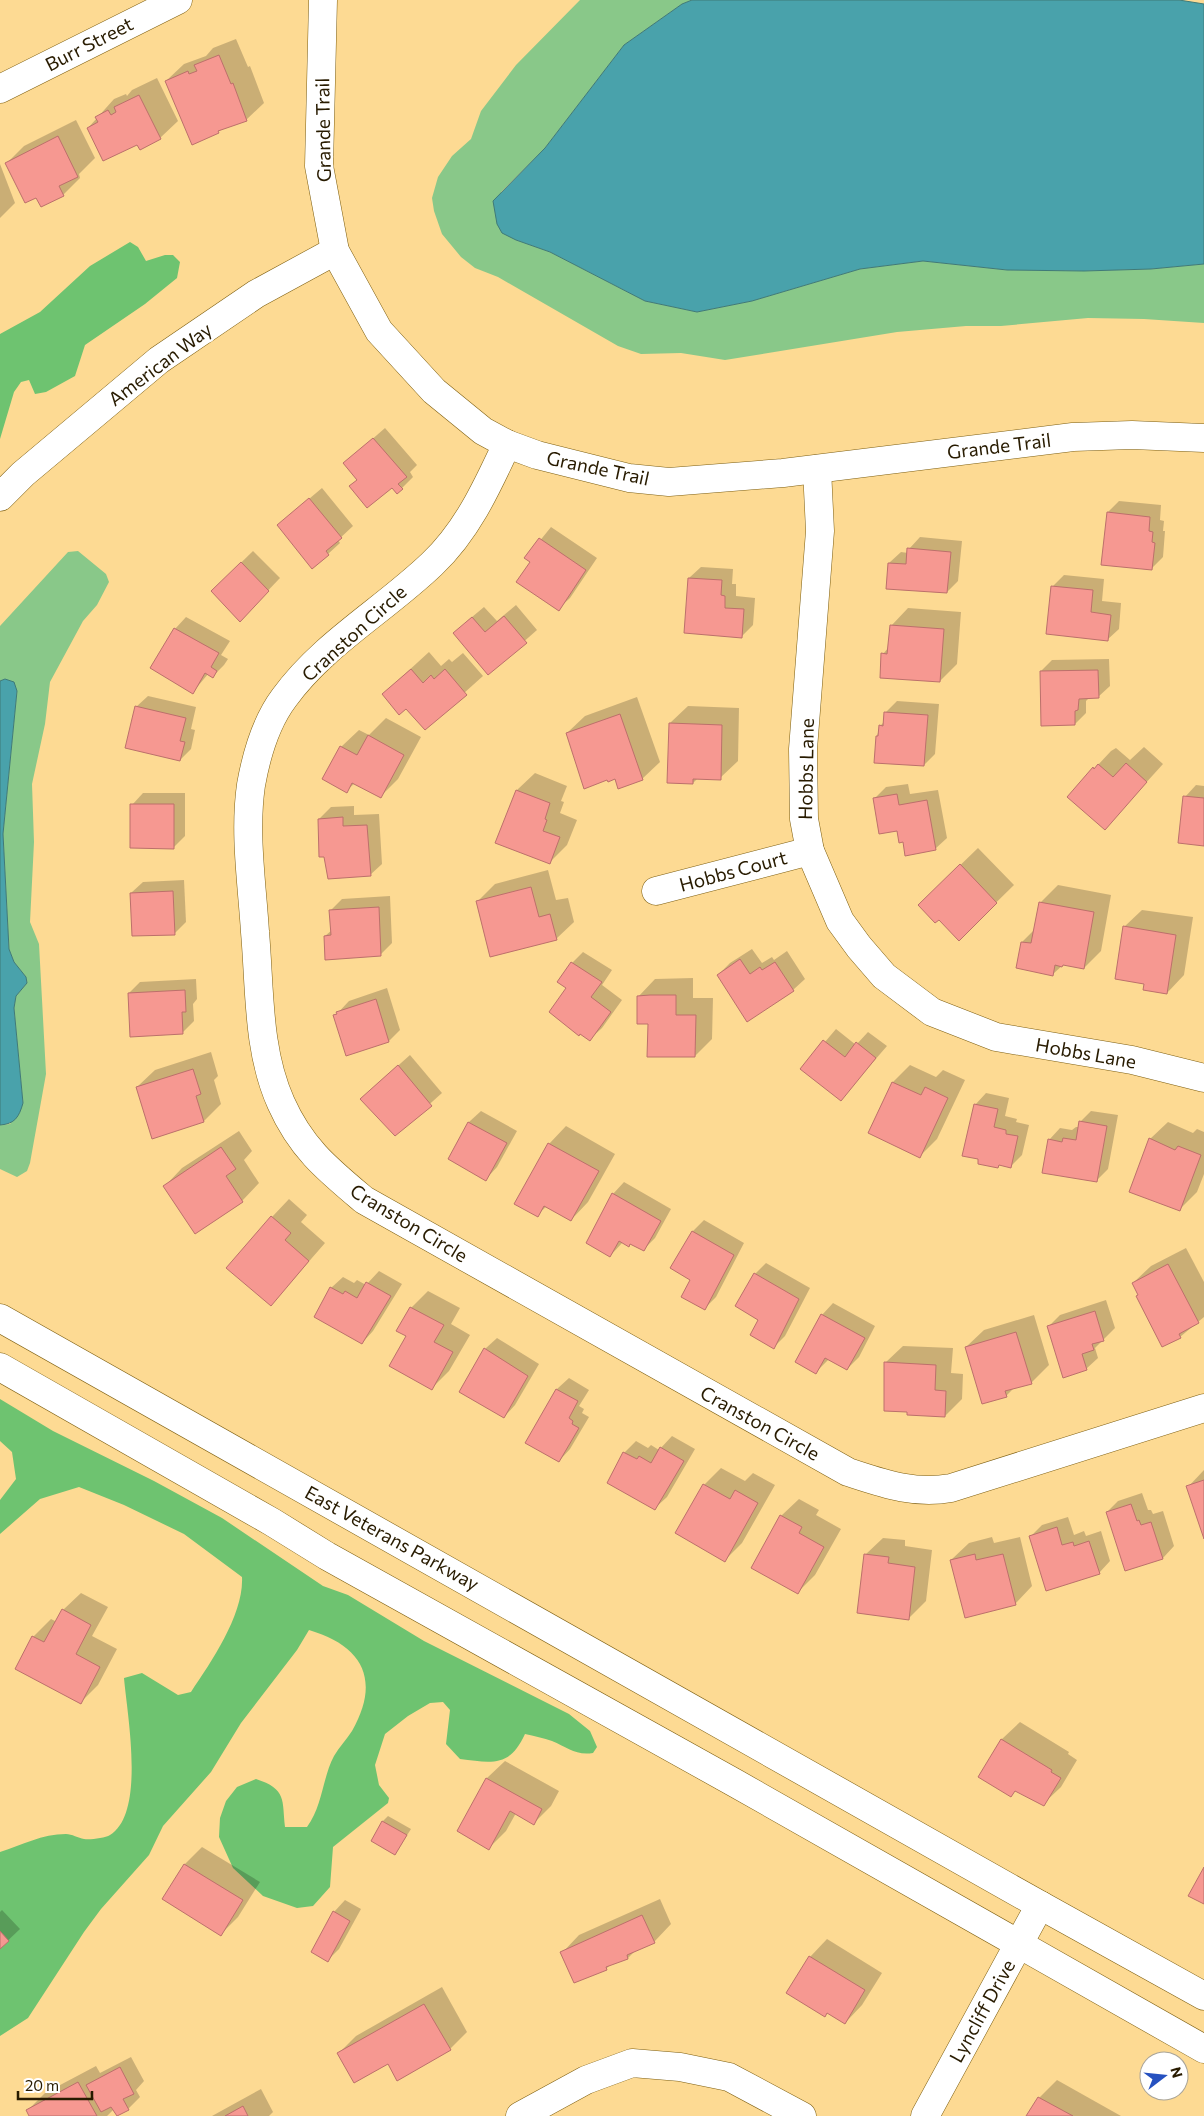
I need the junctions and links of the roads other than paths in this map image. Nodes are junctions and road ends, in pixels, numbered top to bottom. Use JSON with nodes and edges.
{"nodes":[{"id":1,"x":178,"y":0,"type":"edge"},
{"id":2,"x":323,"y":0,"type":"edge"},
{"id":3,"x":0,"y":89,"type":"edge"},
{"id":4,"x":336,"y":251,"type":"junction"},
{"id":5,"x":1204,"y":438,"type":"edge"},
{"id":6,"x":507,"y":444,"type":"junction"},
{"id":7,"x":817,"y":469,"type":"junction"},
{"id":8,"x":0,"y":497,"type":"edge"},
{"id":9,"x":810,"y":851,"type":"junction"},
{"id":10,"x":656,"y":891,"type":"dead end"},
{"id":11,"x":1204,"y":1078,"type":"edge"},
{"id":12,"x":0,"y":1318,"type":"edge"},
{"id":13,"x":0,"y":1367,"type":"edge"},
{"id":14,"x":1204,"y":1408,"type":"edge"},
{"id":15,"x":1040,"y":1906,"type":"junction"},
{"id":16,"x":1018,"y":1945,"type":"junction"},
{"id":17,"x":1204,"y":1996,"type":"edge"},
{"id":18,"x":1204,"y":2049,"type":"edge"},
{"id":19,"x":520,"y":2116,"type":"edge"},
{"id":20,"x":802,"y":2116,"type":"edge"},
{"id":21,"x":925,"y":2116,"type":"edge"}],
"edges":[{"from":1,"to":3,"type":"street","name":"Burr Street"},
{"from":2,"to":4,"type":"street","name":"Grande Trail"},
{"from":4,"to":6,"type":"street","name":"Grande Trail"},
{"from":4,"to":8,"type":"street","name":"American Way"},
{"from":5,"to":7,"type":"street","name":"Grande Trail"},
{"from":6,"to":7,"type":"street","name":"Grande Trail"},
{"from":6,"to":14,"type":"street","name":"Cranston Circle"},
{"from":7,"to":9,"type":"street","name":"Hobbs Lane"},
{"from":9,"to":10,"type":"street","name":"Hobbs Court"},
{"from":9,"to":11,"type":"street","name":"Hobbs Lane"},
{"from":12,"to":15,"type":"street","name":"East Veterans Parkway"},
{"from":13,"to":16,"type":"street"},
{"from":15,"to":16,"type":"street","name":"Lyncliff Drive"},
{"from":15,"to":17,"type":"street","name":"East Veterans Parkway"},
{"from":16,"to":18,"type":"street"},
{"from":16,"to":21,"type":"street","name":"Lyncliff Drive"},
{"from":19,"to":20,"type":"street"}]}
